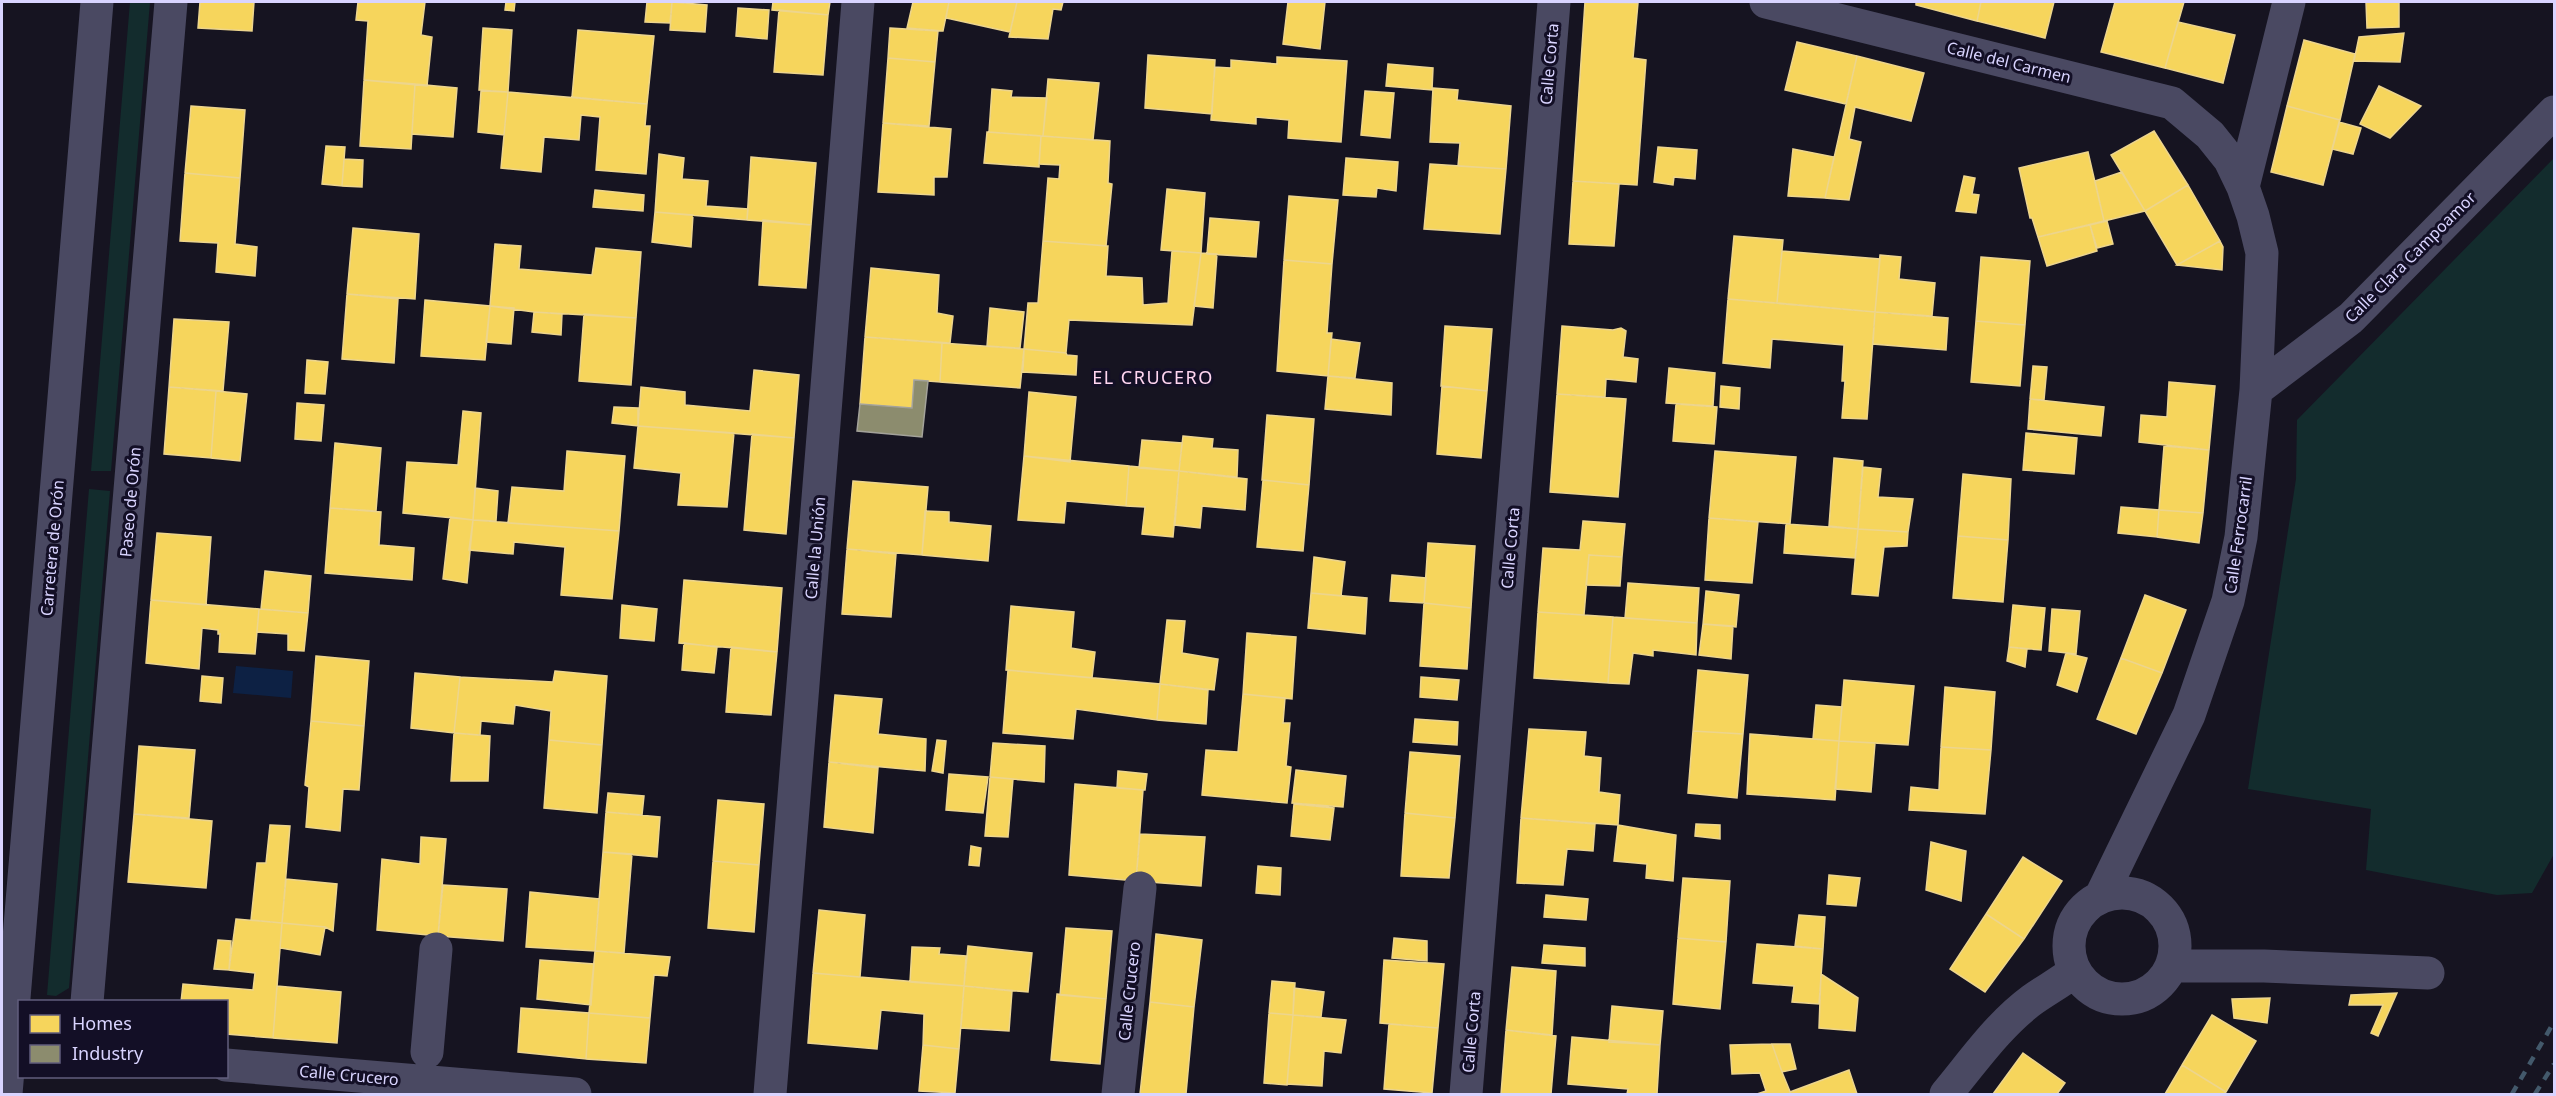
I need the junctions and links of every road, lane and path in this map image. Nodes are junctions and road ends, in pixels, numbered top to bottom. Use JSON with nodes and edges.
{"nodes":[{"id":1,"x":97,"y":2,"type":"edge"},
{"id":2,"x":171,"y":2,"type":"edge"},
{"id":3,"x":858,"y":2,"type":"edge"},
{"id":4,"x":1554,"y":2,"type":"edge"},
{"id":5,"x":1766,"y":2,"type":"edge"},
{"id":6,"x":2289,"y":2,"type":"edge"},
{"id":7,"x":2554,"y":112,"type":"edge"},
{"id":8,"x":2236,"y":174,"type":"junction"},
{"id":9,"x":2256,"y":390,"type":"junction"},
{"id":10,"x":1140,"y":888,"type":"dead end"},
{"id":11,"x":2101,"y":896,"type":"junction"},
{"id":12,"x":436,"y":949,"type":"dead end"},
{"id":13,"x":2172,"y":966,"type":"junction"},
{"id":14,"x":2075,"y":971,"type":"junction"},
{"id":15,"x":2428,"y":973,"type":"dead end"},
{"id":16,"x":19,"y":1000,"type":"edge"},
{"id":17,"x":87,"y":1000,"type":"edge"},
{"id":18,"x":18,"y":1011,"type":"edge"},
{"id":19,"x":15,"y":1049,"type":"edge"},
{"id":20,"x":427,"y":1052,"type":"dead end"},
{"id":21,"x":228,"y":1066,"type":"edge"},
{"id":22,"x":265,"y":1081,"type":"edge"},
{"id":23,"x":6,"y":1095,"type":"edge"},
{"id":24,"x":575,"y":1095,"type":"edge"},
{"id":25,"x":770,"y":1095,"type":"edge"},
{"id":26,"x":1118,"y":1095,"type":"edge"},
{"id":27,"x":1466,"y":1095,"type":"edge"},
{"id":28,"x":1946,"y":1095,"type":"edge"}],
"edges":[{"from":1,"to":16,"type":"street","name":"Carretera de Orón"},
{"from":2,"to":17,"type":"street","name":"Paseo de Orón"},
{"from":3,"to":25,"type":"street","name":"Calle la Unión"},
{"from":4,"to":27,"type":"street","name":"Calle Corta"},
{"from":5,"to":8,"type":"street","name":"Calle del Carmen"},
{"from":6,"to":8,"type":"street"},
{"from":7,"to":9,"type":"street","name":"Calle Clara Campoamor"},
{"from":8,"to":9,"type":"street","name":"Calle Ferrocarril"},
{"from":9,"to":11,"type":"street","name":"Calle Ferrocarril"},
{"from":10,"to":26,"type":"street","name":"Calle Crucero"},
{"from":11,"to":13,"type":"street"},
{"from":11,"to":14,"type":"street"},
{"from":12,"to":20,"type":"street"},
{"from":13,"to":14,"type":"street"},
{"from":13,"to":15,"type":"street"},
{"from":14,"to":28,"type":"street"},
{"from":18,"to":19,"type":"street","name":"Carretera de Orón"},
{"from":19,"to":23,"type":"street","name":"Carretera de Orón"},
{"from":21,"to":22,"type":"street","name":"Calle Crucero"},
{"from":22,"to":24,"type":"street","name":"Calle Crucero"}]}
